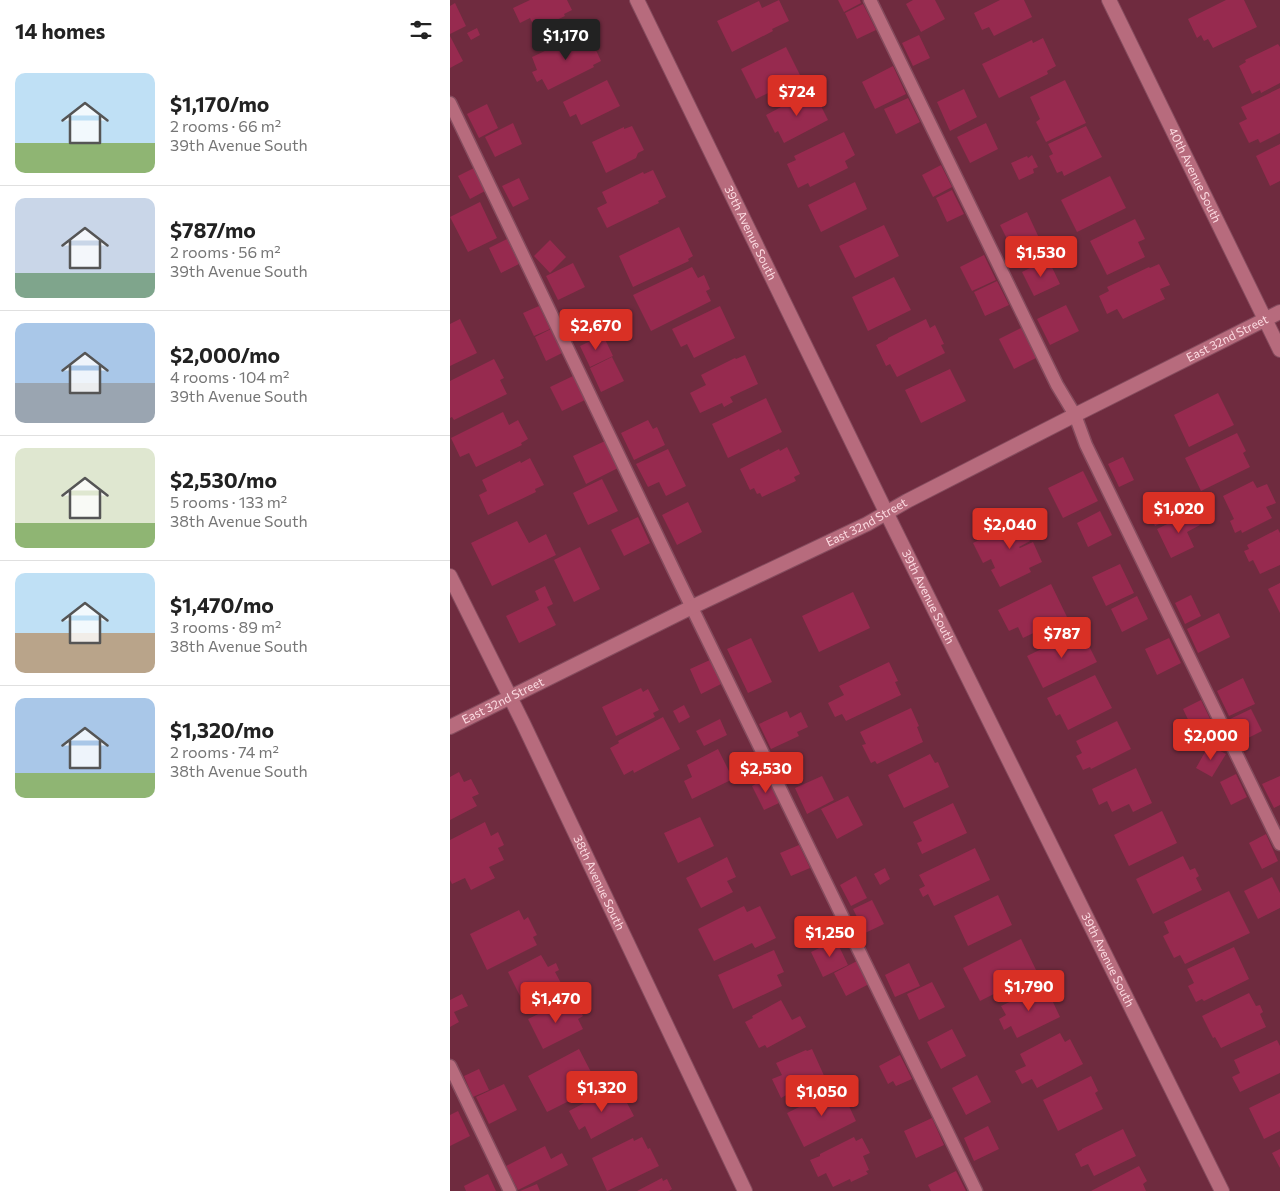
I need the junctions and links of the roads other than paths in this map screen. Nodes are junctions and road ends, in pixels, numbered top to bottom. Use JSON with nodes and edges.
{"nodes":[{"id":1,"x":637,"y":0,"type":"edge"},
{"id":2,"x":870,"y":0,"type":"edge"},
{"id":3,"x":1109,"y":0,"type":"edge"},
{"id":4,"x":450,"y":103,"type":"edge"},
{"id":5,"x":1280,"y":312,"type":"edge"},
{"id":6,"x":1265,"y":320,"type":"junction"},
{"id":7,"x":1280,"y":350,"type":"edge"},
{"id":8,"x":1075,"y":415,"type":"junction"},
{"id":9,"x":887,"y":514,"type":"junction"},
{"id":10,"x":450,"y":576,"type":"edge"},
{"id":11,"x":692,"y":608,"type":"junction"},
{"id":12,"x":509,"y":696,"type":"junction"},
{"id":13,"x":450,"y":727,"type":"edge"},
{"id":14,"x":1280,"y":844,"type":"edge"},
{"id":15,"x":450,"y":1066,"type":"edge"},
{"id":16,"x":510,"y":1191,"type":"edge"},
{"id":17,"x":745,"y":1191,"type":"edge"},
{"id":18,"x":976,"y":1191,"type":"edge"},
{"id":19,"x":1222,"y":1191,"type":"edge"}],
"edges":[{"from":1,"to":9,"type":"street","name":"39th Avenue South"},
{"from":2,"to":8,"type":"lane"},
{"from":3,"to":6,"type":"street","name":"40th Avenue South"},
{"from":4,"to":11,"type":"lane"},
{"from":5,"to":6,"type":"street","name":"East 32nd Street"},
{"from":6,"to":7,"type":"street","name":"40th Avenue South"},
{"from":6,"to":8,"type":"street","name":"East 32nd Street"},
{"from":8,"to":9,"type":"street","name":"East 32nd Street"},
{"from":8,"to":14,"type":"lane"},
{"from":9,"to":11,"type":"street","name":"East 32nd Street"},
{"from":9,"to":19,"type":"street","name":"39th Avenue South"},
{"from":10,"to":12,"type":"street","name":"38th Avenue South"},
{"from":11,"to":12,"type":"street","name":"East 32nd Street"},
{"from":11,"to":18,"type":"lane"},
{"from":12,"to":13,"type":"street","name":"East 32nd Street"},
{"from":12,"to":17,"type":"street","name":"38th Avenue South"},
{"from":15,"to":16,"type":"lane"}]}
